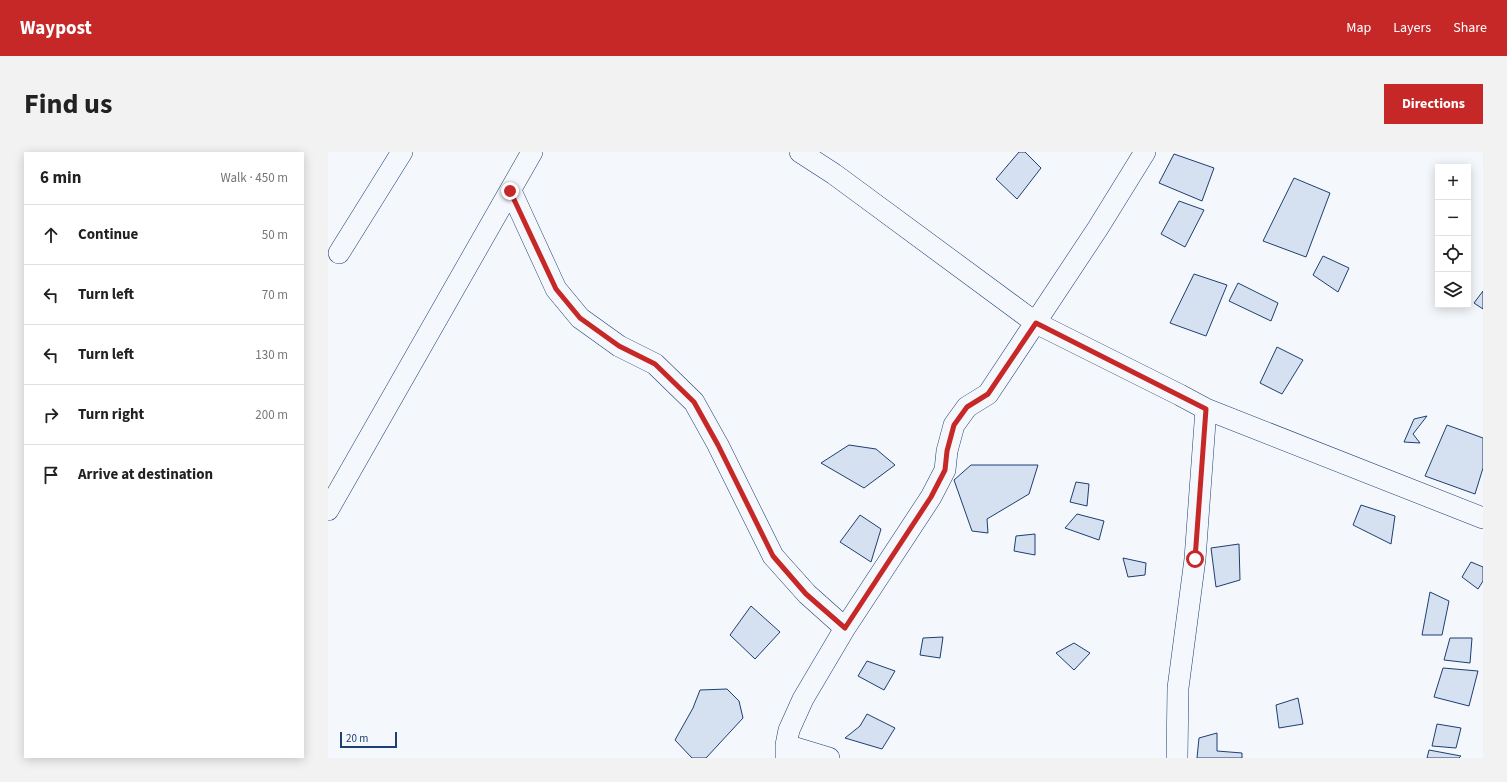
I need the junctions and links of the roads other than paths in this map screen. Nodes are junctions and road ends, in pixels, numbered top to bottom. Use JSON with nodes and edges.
{"nodes":[{"id":1,"x":402,"y":152,"type":"edge"},
{"id":2,"x":532,"y":152,"type":"edge"},
{"id":3,"x":800,"y":152,"type":"edge"},
{"id":4,"x":1145,"y":152,"type":"edge"},
{"id":5,"x":510,"y":191,"type":"junction"},
{"id":6,"x":339,"y":253,"type":"dead end"},
{"id":7,"x":1036,"y":323,"type":"junction"},
{"id":8,"x":1206,"y":409,"type":"junction"},
{"id":9,"x":328,"y":510,"type":"edge"},
{"id":10,"x":1483,"y":518,"type":"edge"},
{"id":11,"x":845,"y":628,"type":"junction"},
{"id":12,"x":786,"y":752,"type":"edge"},
{"id":13,"x":829,"y":758,"type":"edge"},
{"id":14,"x":1177,"y":758,"type":"edge"}],
"edges":[{"from":1,"to":6,"type":"street"},
{"from":2,"to":5,"type":"street"},
{"from":3,"to":7,"type":"street"},
{"from":4,"to":7,"type":"street"},
{"from":5,"to":9,"type":"street"},
{"from":5,"to":11,"type":"street"},
{"from":7,"to":8,"type":"street"},
{"from":7,"to":11,"type":"street"},
{"from":8,"to":10,"type":"street"},
{"from":8,"to":14,"type":"street"},
{"from":11,"to":12,"type":"street"},
{"from":12,"to":13,"type":"street"}]}
